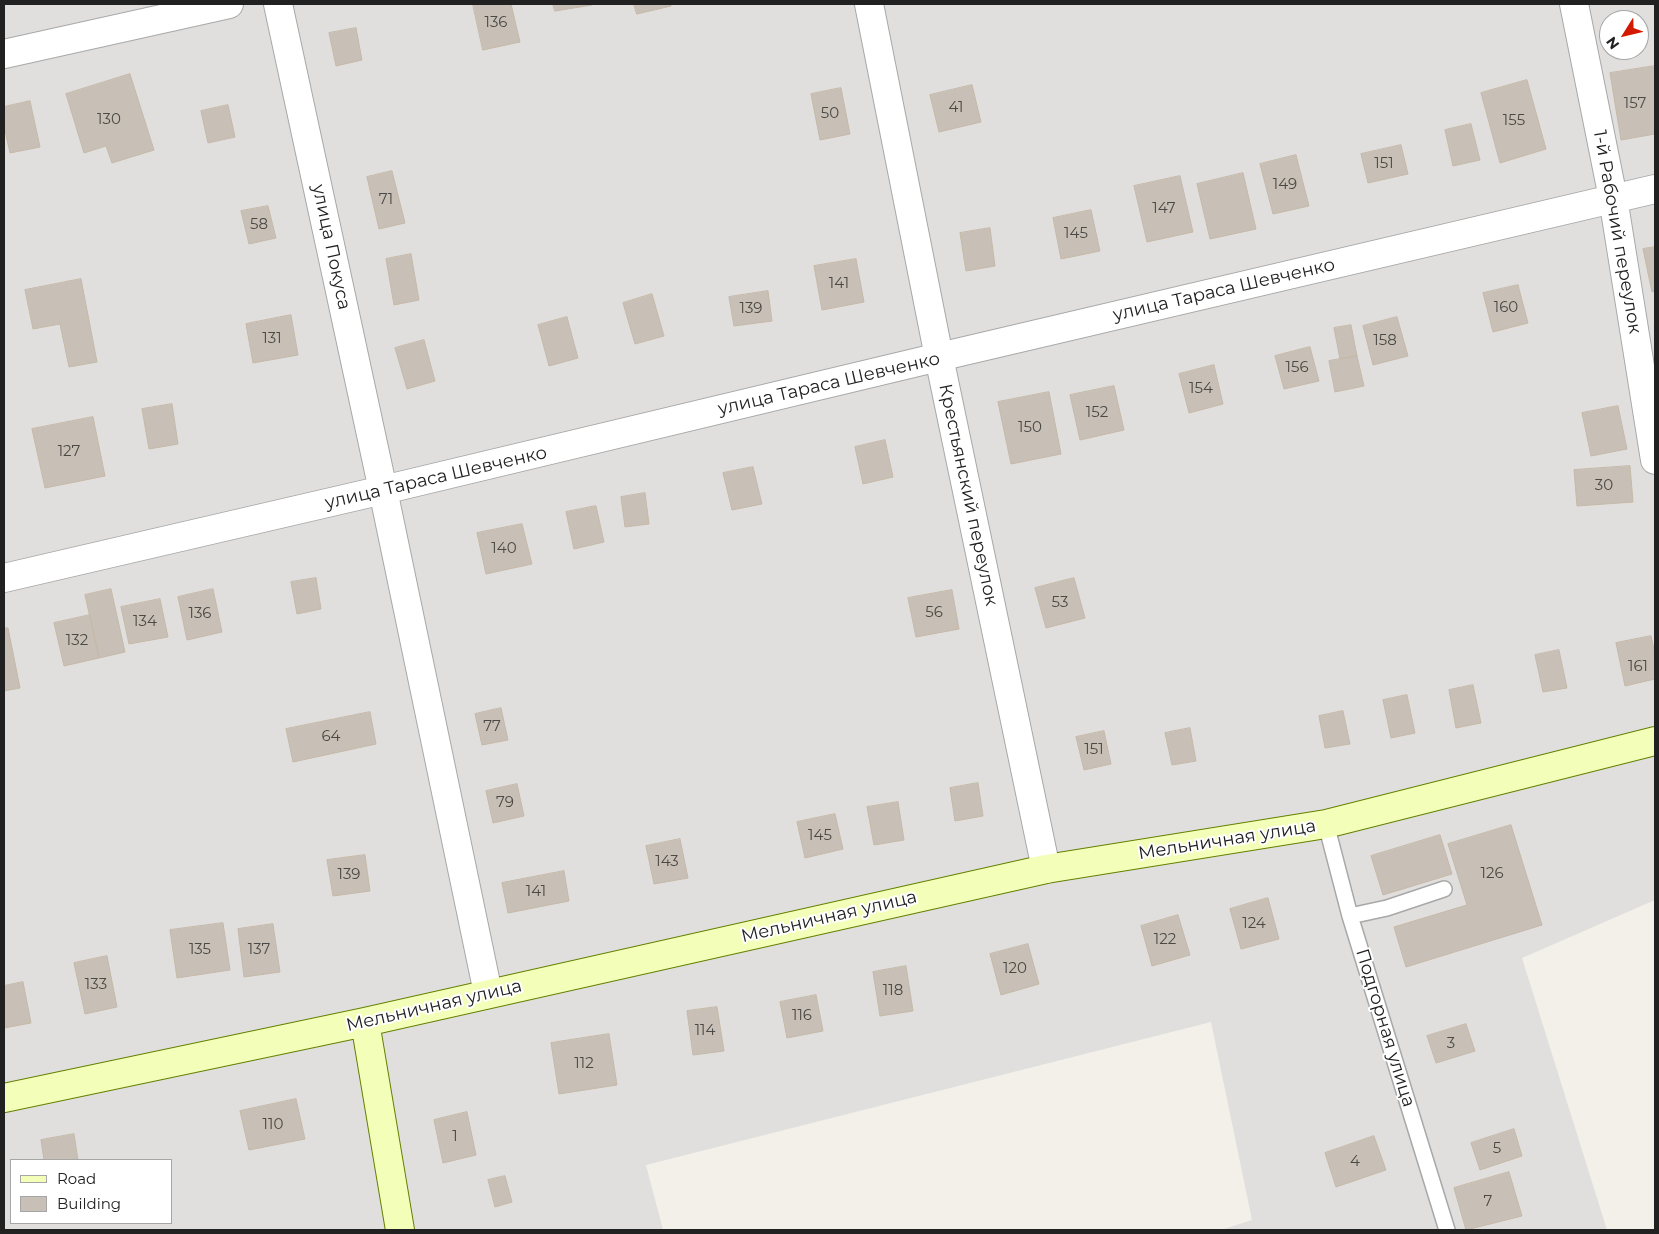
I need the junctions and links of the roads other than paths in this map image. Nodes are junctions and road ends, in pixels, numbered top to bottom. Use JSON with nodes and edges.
{"nodes":[{"id":1,"x":230,"y":4,"type":"edge"},
{"id":2,"x":278,"y":4,"type":"edge"},
{"id":3,"x":869,"y":4,"type":"edge"},
{"id":4,"x":1574,"y":4,"type":"edge"},
{"id":5,"x":4,"y":54,"type":"edge"},
{"id":6,"x":1655,"y":189,"type":"edge"},
{"id":7,"x":1613,"y":198,"type":"junction"},
{"id":8,"x":939,"y":357,"type":"junction"},
{"id":9,"x":1655,"y":460,"type":"edge"},
{"id":10,"x":383,"y":490,"type":"junction"},
{"id":11,"x":4,"y":578,"type":"edge"},
{"id":12,"x":1655,"y":741,"type":"edge"},
{"id":13,"x":1326,"y":824,"type":"junction"},
{"id":14,"x":1046,"y":869,"type":"junction"},
{"id":15,"x":1444,"y":889,"type":"dead end"},
{"id":16,"x":1350,"y":916,"type":"junction"},
{"id":17,"x":488,"y":993,"type":"junction"},
{"id":18,"x":365,"y":1022,"type":"junction"},
{"id":19,"x":4,"y":1098,"type":"edge"},
{"id":20,"x":400,"y":1230,"type":"edge"},
{"id":21,"x":1447,"y":1230,"type":"edge"}],
"edges":[{"from":1,"to":5,"type":"street"},
{"from":2,"to":10,"type":"street","name":"улица Покуса"},
{"from":3,"to":8,"type":"street","name":"Крестьянский переулок"},
{"from":4,"to":7,"type":"street","name":"1-й Рабочий переулок"},
{"from":6,"to":7,"type":"street","name":"улица Тараса Шевченко"},
{"from":7,"to":8,"type":"street","name":"улица Тараса Шевченко"},
{"from":7,"to":9,"type":"street","name":"1-й Рабочий переулок"},
{"from":8,"to":10,"type":"street","name":"улица Тараса Шевченко"},
{"from":8,"to":14,"type":"street","name":"Крестьянский переулок"},
{"from":10,"to":11,"type":"street","name":"улица Тараса Шевченко"},
{"from":10,"to":17,"type":"street","name":"улица Покуса"},
{"from":12,"to":13,"type":"main road","name":"Мельничная улица"},
{"from":13,"to":14,"type":"main road","name":"Мельничная улица"},
{"from":13,"to":16,"type":"lane","name":"Подгорная улица"},
{"from":14,"to":17,"type":"main road","name":"Мельничная улица"},
{"from":15,"to":16,"type":"lane"},
{"from":16,"to":21,"type":"lane","name":"Подгорная улица"},
{"from":17,"to":18,"type":"main road","name":"Мельничная улица"},
{"from":18,"to":19,"type":"main road","name":"Мельничная улица"},
{"from":18,"to":20,"type":"main road"}]}
